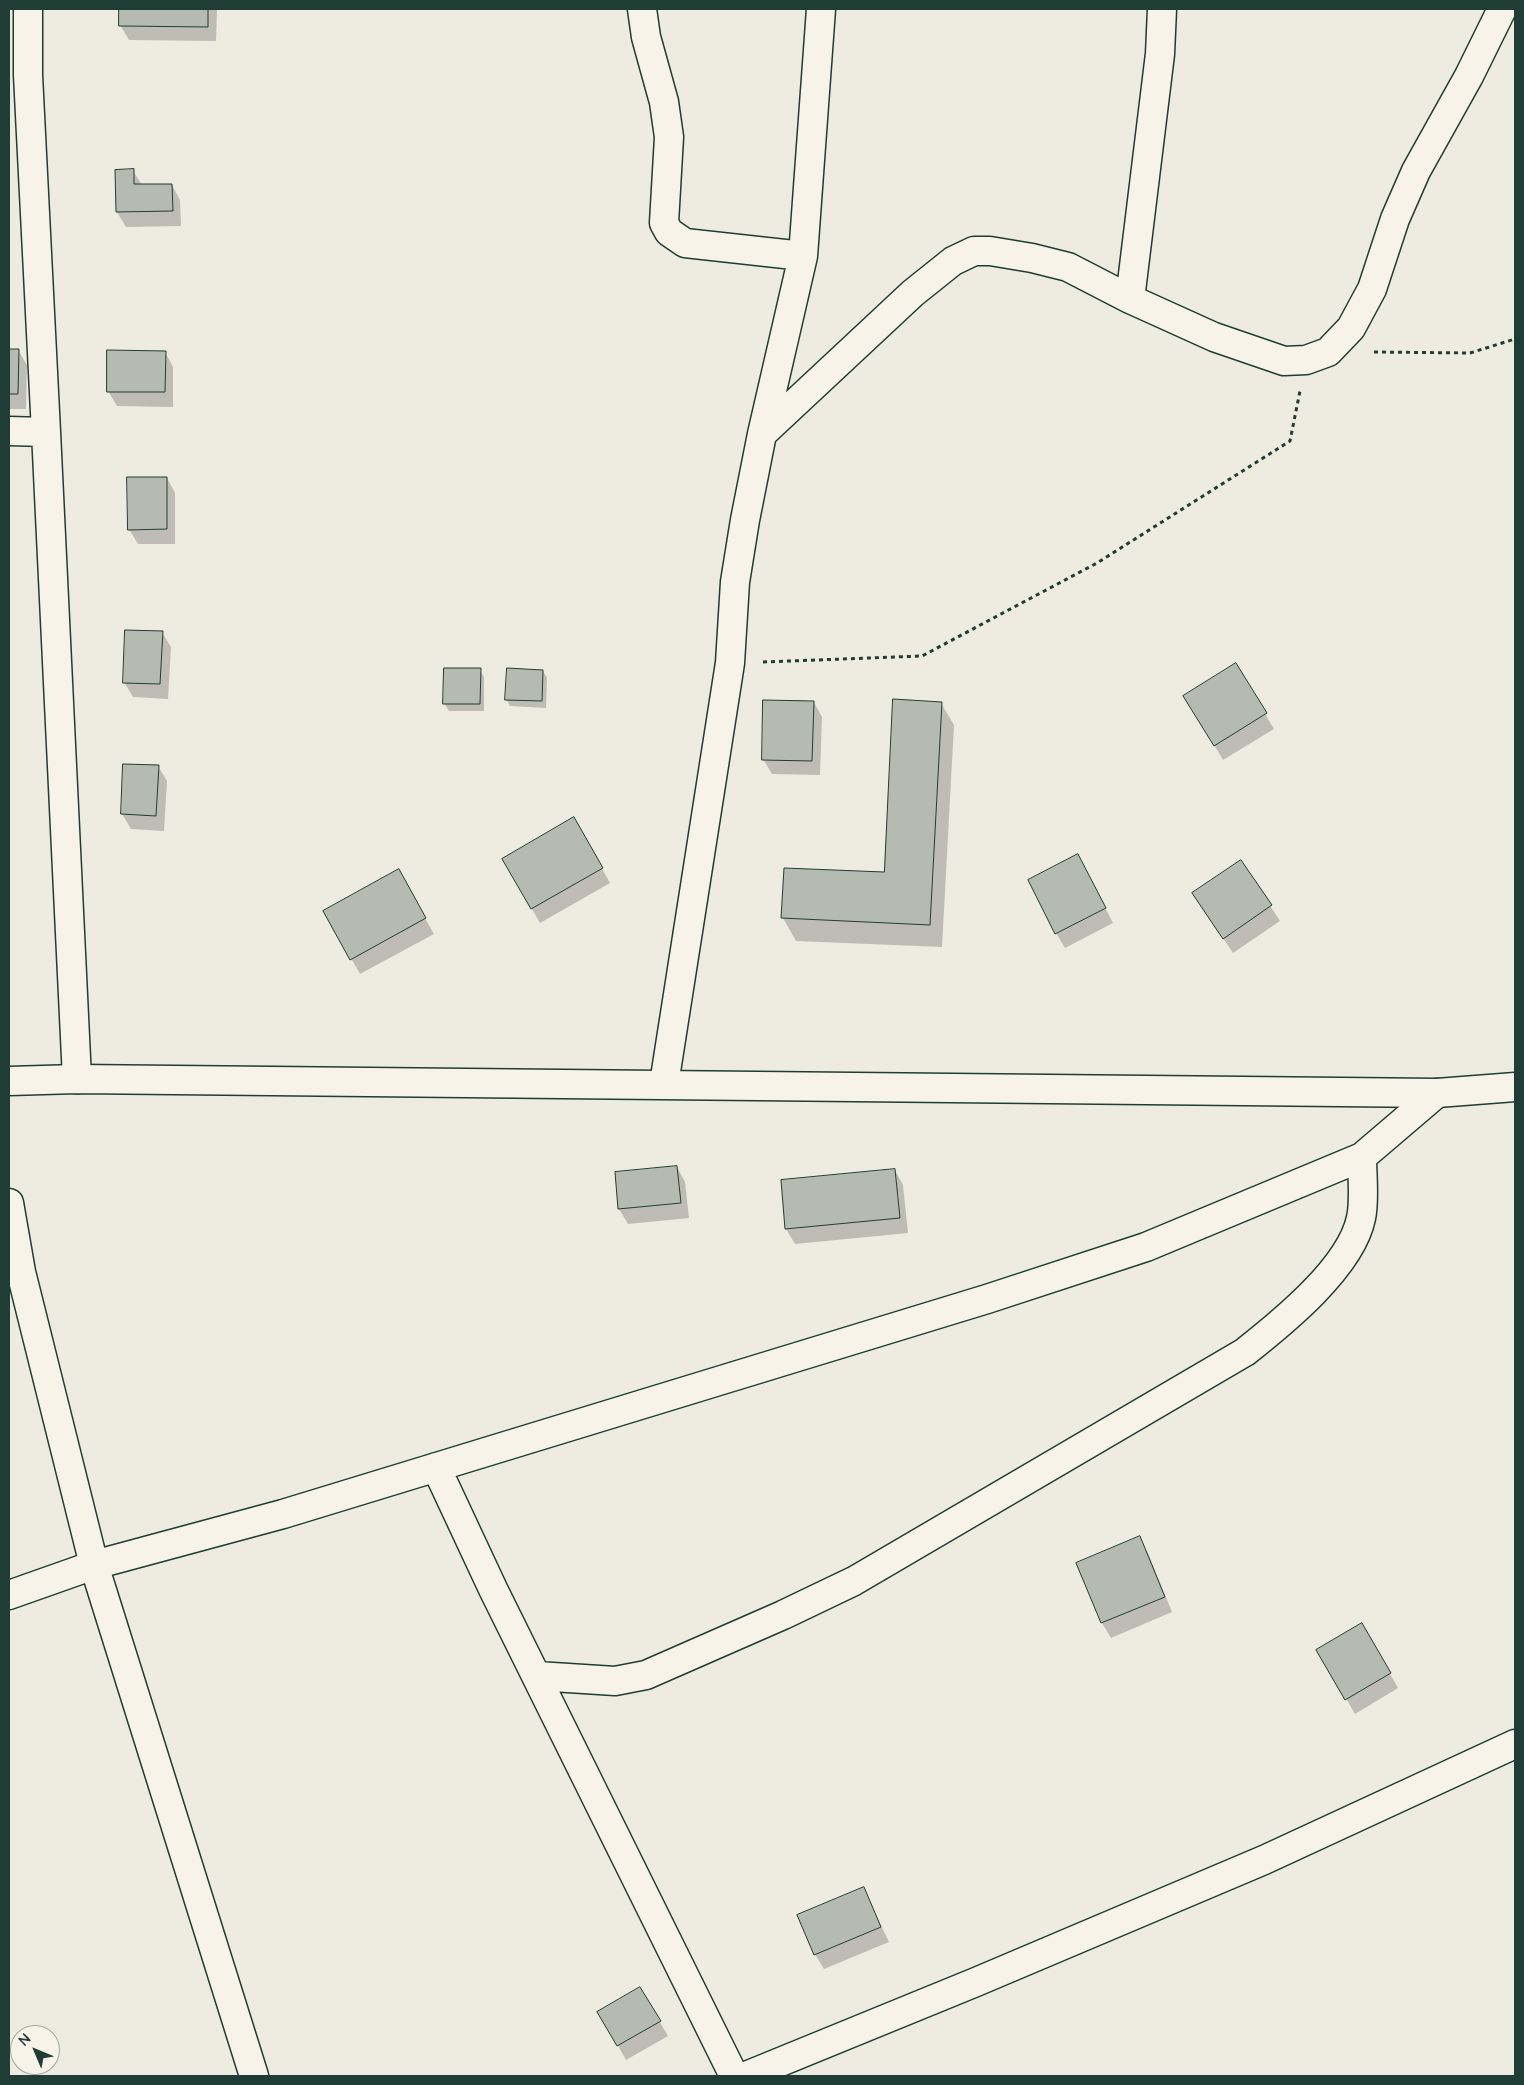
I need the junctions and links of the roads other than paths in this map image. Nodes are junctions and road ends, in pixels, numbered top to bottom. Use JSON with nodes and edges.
{"nodes":[{"id":1,"x":28,"y":9,"type":"edge"},
{"id":2,"x":642,"y":9,"type":"edge"},
{"id":3,"x":821,"y":9,"type":"edge"},
{"id":4,"x":1162,"y":9,"type":"edge"},
{"id":5,"x":1502,"y":9,"type":"edge"},
{"id":6,"x":18,"y":74,"type":"edge"},
{"id":7,"x":803,"y":256,"type":"junction"},
{"id":8,"x":1130,"y":300,"type":"junction"},
{"id":9,"x":9,"y":431,"type":"edge"},
{"id":10,"x":46,"y":432,"type":"junction"},
{"id":11,"x":762,"y":434,"type":"junction"},
{"id":12,"x":77,"y":1079,"type":"junction"},
{"id":13,"x":9,"y":1081,"type":"edge"},
{"id":14,"x":664,"y":1084,"type":"junction"},
{"id":15,"x":1515,"y":1087,"type":"edge"},
{"id":16,"x":1437,"y":1093,"type":"junction"},
{"id":17,"x":1362,"y":1157,"type":"junction"},
{"id":18,"x":9,"y":1203,"type":"edge"},
{"id":19,"x":436,"y":1467,"type":"junction"},
{"id":20,"x":94,"y":1565,"type":"junction"},
{"id":21,"x":9,"y":1595,"type":"edge"},
{"id":22,"x":537,"y":1676,"type":"junction"},
{"id":23,"x":1515,"y":1744,"type":"edge"},
{"id":24,"x":254,"y":2076,"type":"edge"},
{"id":25,"x":734,"y":2076,"type":"edge"},
{"id":26,"x":746,"y":2076,"type":"edge"}],
"edges":[{"from":1,"to":6,"type":"street"},
{"from":2,"to":7,"type":"street"},
{"from":3,"to":7,"type":"street"},
{"from":4,"to":8,"type":"street"},
{"from":5,"to":8,"type":"street"},
{"from":6,"to":10,"type":"street"},
{"from":7,"to":11,"type":"street"},
{"from":8,"to":11,"type":"street"},
{"from":9,"to":10,"type":"street"},
{"from":10,"to":12,"type":"street"},
{"from":11,"to":14,"type":"street"},
{"from":12,"to":13,"type":"street"},
{"from":12,"to":14,"type":"street"},
{"from":14,"to":16,"type":"street"},
{"from":15,"to":16,"type":"street"},
{"from":16,"to":17,"type":"street"},
{"from":17,"to":19,"type":"street"},
{"from":17,"to":22,"type":"street"},
{"from":18,"to":20,"type":"street"},
{"from":19,"to":20,"type":"street"},
{"from":19,"to":22,"type":"street"},
{"from":20,"to":21,"type":"street"},
{"from":20,"to":24,"type":"street"},
{"from":22,"to":25,"type":"street"},
{"from":23,"to":26,"type":"street"}]}
